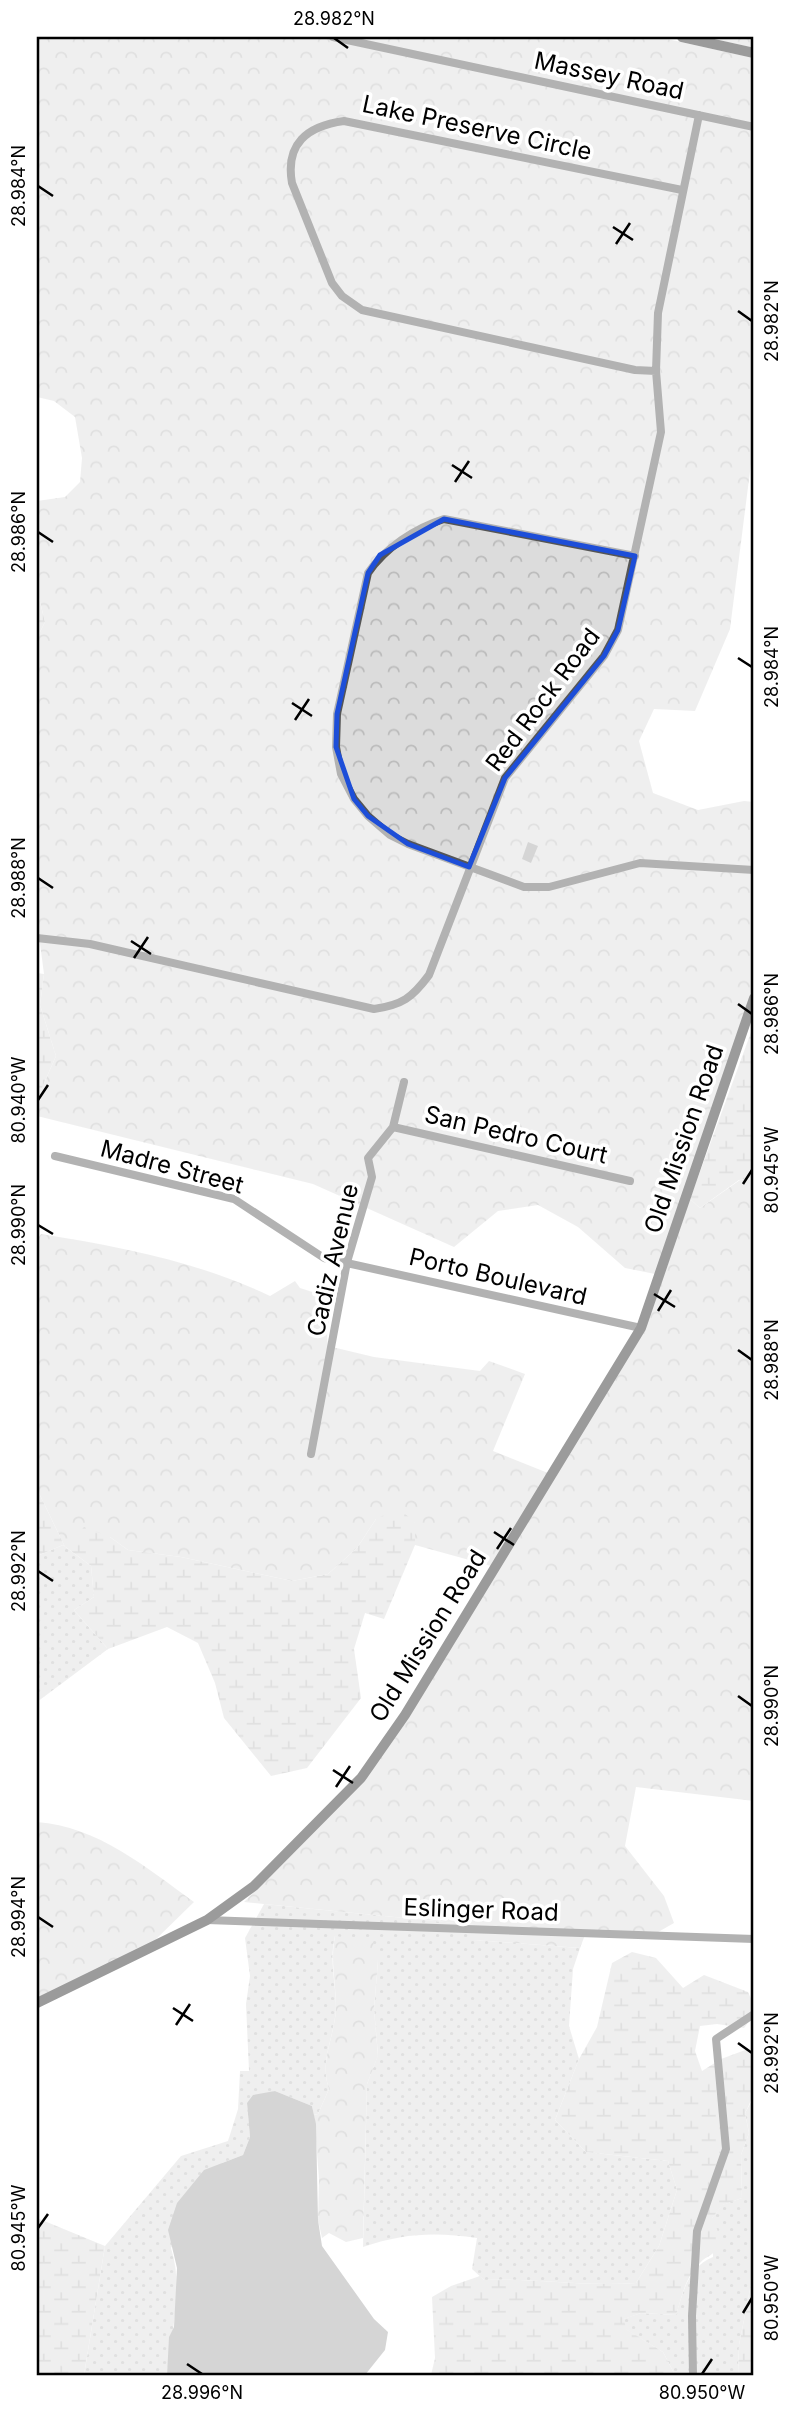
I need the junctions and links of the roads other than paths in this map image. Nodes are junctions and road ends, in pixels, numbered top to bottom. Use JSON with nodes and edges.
{"nodes":[{"id":1,"x":332,"y":37,"type":"edge"},
{"id":2,"x":682,"y":37,"type":"edge"},
{"id":3,"x":754,"y":53,"type":"edge"},
{"id":4,"x":699,"y":115,"type":"junction"},
{"id":5,"x":754,"y":127,"type":"edge"},
{"id":6,"x":682,"y":190,"type":"junction"},
{"id":7,"x":656,"y":371,"type":"junction"},
{"id":8,"x":635,"y":556,"type":"junction"},
{"id":9,"x":469,"y":867,"type":"junction"},
{"id":10,"x":754,"y":870,"type":"edge"},
{"id":11,"x":37,"y":938,"type":"edge"},
{"id":12,"x":754,"y":998,"type":"edge"},
{"id":13,"x":404,"y":1082,"type":"dead end"},
{"id":14,"x":393,"y":1127,"type":"junction"},
{"id":15,"x":55,"y":1156,"type":"dead end"},
{"id":16,"x":630,"y":1181,"type":"dead end"},
{"id":17,"x":347,"y":1262,"type":"junction"},
{"id":18,"x":641,"y":1328,"type":"junction"},
{"id":19,"x":311,"y":1454,"type":"dead end"},
{"id":20,"x":206,"y":1920,"type":"junction"},
{"id":21,"x":754,"y":1939,"type":"edge"},
{"id":22,"x":37,"y":2003,"type":"edge"},
{"id":23,"x":754,"y":2014,"type":"edge"},
{"id":24,"x":693,"y":2375,"type":"edge"}],
"edges":[{"from":1,"to":4,"type":"street","name":"Massey Road"},
{"from":2,"to":3,"type":"street"},
{"from":4,"to":5,"type":"street","name":"Massey Road"},
{"from":4,"to":6,"type":"street","name":"Red Rock Road"},
{"from":6,"to":7,"type":"street","name":"Red Rock Road"},
{"from":6,"to":7,"type":"street","name":"Lake Preserve Circle"},
{"from":7,"to":8,"type":"street","name":"Red Rock Road"},
{"from":8,"to":9,"type":"street","name":"Red Rock Road"},
{"from":8,"to":9,"type":"street"},
{"from":9,"to":10,"type":"street"},
{"from":9,"to":11,"type":"street","name":"Red Rock Road"},
{"from":12,"to":18,"type":"street","name":"Old Mission Road"},
{"from":13,"to":14,"type":"street","name":"Cadiz Avenue"},
{"from":14,"to":16,"type":"street","name":"San Pedro Court"},
{"from":14,"to":17,"type":"street","name":"Cadiz Avenue"},
{"from":15,"to":17,"type":"street","name":"Madre Street"},
{"from":17,"to":18,"type":"street","name":"Porto Boulevard"},
{"from":17,"to":19,"type":"street","name":"Cadiz Avenue"},
{"from":18,"to":20,"type":"street","name":"Old Mission Road"},
{"from":20,"to":21,"type":"street","name":"Eslinger Road"},
{"from":20,"to":22,"type":"street","name":"Old Mission Road"},
{"from":23,"to":24,"type":"street"}]}
